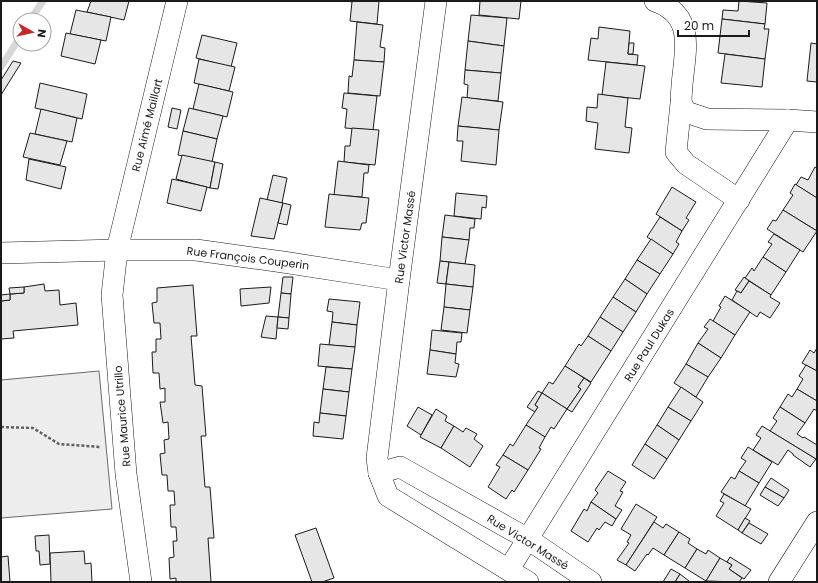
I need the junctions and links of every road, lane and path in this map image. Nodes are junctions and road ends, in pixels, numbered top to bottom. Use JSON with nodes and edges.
{"nodes":[{"id":1,"x":177,"y":1,"type":"edge"},
{"id":2,"x":436,"y":1,"type":"edge"},
{"id":3,"x":655,"y":1,"type":"edge"},
{"id":4,"x":681,"y":102,"type":"junction"},
{"id":5,"x":788,"y":120,"type":"junction"},
{"id":6,"x":817,"y":122,"type":"edge"},
{"id":7,"x":739,"y":200,"type":"junction"},
{"id":8,"x":117,"y":250,"type":"junction"},
{"id":9,"x":1,"y":253,"type":"edge"},
{"id":10,"x":399,"y":280,"type":"junction"},
{"id":11,"x":1,"y":427,"type":"edge"},
{"id":12,"x":124,"y":447,"type":"junction"},
{"id":13,"x":379,"y":473,"type":"junction"},
{"id":14,"x":817,"y":522,"type":"edge"},
{"id":15,"x":528,"y":539,"type":"junction"},
{"id":16,"x":509,"y":569,"type":"junction"},
{"id":17,"x":791,"y":572,"type":"edge"},
{"id":18,"x":141,"y":582,"type":"edge"},
{"id":19,"x":528,"y":582,"type":"edge"},
{"id":20,"x":591,"y":582,"type":"edge"},
{"id":21,"x":779,"y":582,"type":"edge"}],
"edges":[{"from":1,"to":8,"type":"street","name":"Rue Aimé Maillart"},
{"from":2,"to":10,"type":"street","name":"Rue Victor Massé"},
{"from":3,"to":4,"type":"street"},
{"from":4,"to":5,"type":"street"},
{"from":4,"to":7,"type":"street"},
{"from":5,"to":6,"type":"street"},
{"from":5,"to":7,"type":"street","name":"Rue Paul Dukas"},
{"from":7,"to":15,"type":"street","name":"Rue Paul Dukas"},
{"from":8,"to":9,"type":"street","name":"Rue François Couperin"},
{"from":8,"to":10,"type":"street","name":"Rue François Couperin"},
{"from":8,"to":12,"type":"street","name":"Rue Maurice Utrillo"},
{"from":10,"to":13,"type":"street","name":"Rue Victor Massé"},
{"from":11,"to":12,"type":"path"},
{"from":12,"to":18,"type":"street","name":"Rue Maurice Utrillo"},
{"from":13,"to":15,"type":"street","name":"Rue Victor Massé"},
{"from":13,"to":16,"type":"street","name":"Rue Victor Massé"},
{"from":14,"to":17,"type":"street"},
{"from":15,"to":16,"type":"street","name":"Rue Paul Dukas"},
{"from":15,"to":20,"type":"street","name":"Rue Victor Massé"},
{"from":16,"to":19,"type":"street","name":"Rue Victor Massé"},
{"from":17,"to":21,"type":"street"}]}
